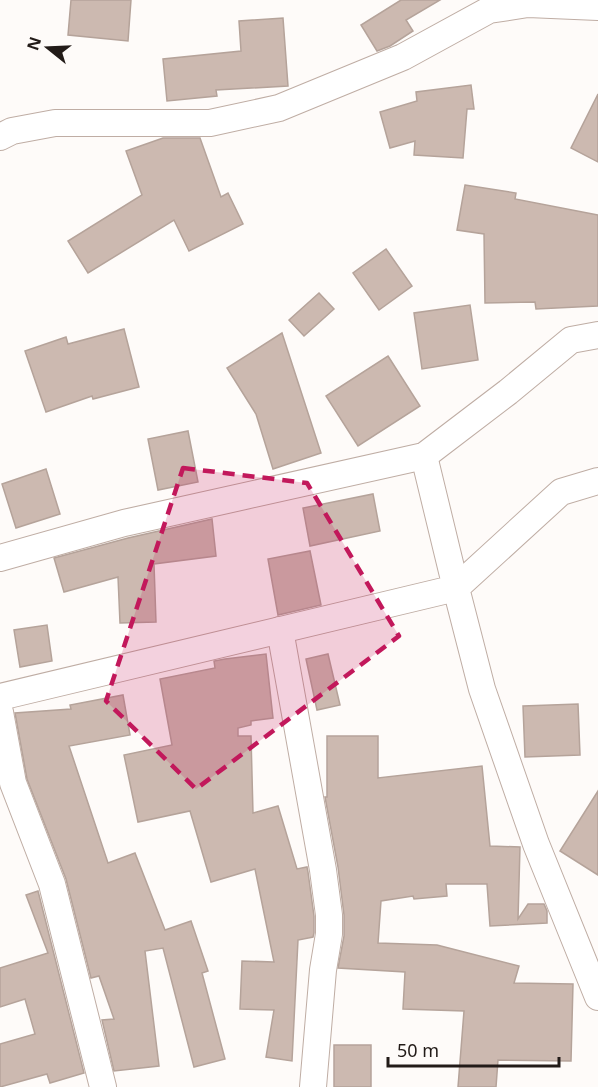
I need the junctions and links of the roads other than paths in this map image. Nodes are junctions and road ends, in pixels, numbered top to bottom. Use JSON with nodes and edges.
{"nodes":[{"id":1,"x":598,"y":7,"type":"edge"},
{"id":2,"x":0,"y":137,"type":"edge"},
{"id":3,"x":598,"y":335,"type":"edge"},
{"id":4,"x":424,"y":456,"type":"junction"},
{"id":5,"x":598,"y":481,"type":"edge"},
{"id":6,"x":0,"y":558,"type":"edge"},
{"id":7,"x":456,"y":588,"type":"junction"},
{"id":8,"x":280,"y":630,"type":"junction"},
{"id":9,"x":0,"y":697,"type":"edge"},
{"id":10,"x":0,"y":712,"type":"edge"},
{"id":11,"x":598,"y":997,"type":"edge"},
{"id":12,"x":103,"y":1087,"type":"edge"},
{"id":13,"x":313,"y":1087,"type":"edge"}],
"edges":[{"from":1,"to":2,"type":"street"},
{"from":3,"to":4,"type":"street"},
{"from":4,"to":6,"type":"street"},
{"from":4,"to":7,"type":"street"},
{"from":5,"to":7,"type":"street"},
{"from":7,"to":8,"type":"street"},
{"from":7,"to":11,"type":"street"},
{"from":8,"to":9,"type":"street"},
{"from":8,"to":13,"type":"street"},
{"from":10,"to":12,"type":"street"}]}
